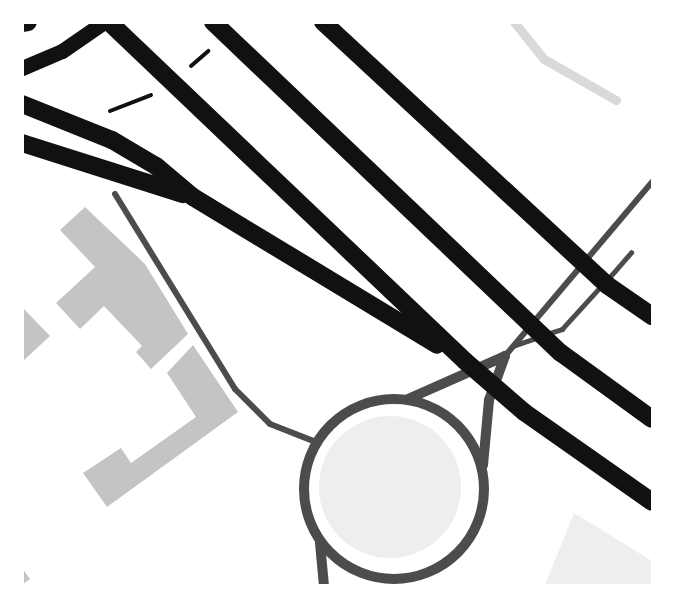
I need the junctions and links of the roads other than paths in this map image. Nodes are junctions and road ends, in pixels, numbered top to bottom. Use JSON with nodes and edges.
{"nodes":[{"id":1,"x":28,"y":22,"type":"edge"},
{"id":2,"x":104,"y":22,"type":"edge"},
{"id":3,"x":109,"y":22,"type":"edge"},
{"id":4,"x":213,"y":22,"type":"edge"},
{"id":5,"x":323,"y":22,"type":"edge"},
{"id":6,"x":22,"y":23,"type":"edge"},
{"id":7,"x":22,"y":68,"type":"edge"},
{"id":8,"x":22,"y":104,"type":"edge"},
{"id":9,"x":22,"y":143,"type":"edge"},
{"id":10,"x":652,"y":182,"type":"edge"},
{"id":11,"x":115,"y":194,"type":"dead end"},
{"id":12,"x":193,"y":197,"type":"junction"},
{"id":13,"x":631,"y":253,"type":"dead end"},
{"id":14,"x":652,"y":316,"type":"edge"},
{"id":15,"x":513,"y":346,"type":"junction"},
{"id":16,"x":506,"y":356,"type":"junction"},
{"id":17,"x":465,"y":361,"type":"junction"},
{"id":18,"x":408,"y":399,"type":"junction"},
{"id":19,"x":652,"y":419,"type":"edge"},
{"id":20,"x":316,"y":442,"type":"junction"},
{"id":21,"x":482,"y":468,"type":"junction"},
{"id":22,"x":652,"y":502,"type":"edge"},
{"id":23,"x":320,"y":543,"type":"junction"},
{"id":24,"x":415,"y":578,"type":"junction"},
{"id":25,"x":324,"y":585,"type":"edge"},
{"id":26,"x":404,"y":585,"type":"edge"}],
"edges":[{"from":1,"to":6,"type":"highway"},
{"from":2,"to":7,"type":"main road"},
{"from":3,"to":17,"type":"highway"},
{"from":4,"to":19,"type":"highway"},
{"from":5,"to":14,"type":"highway"},
{"from":8,"to":12,"type":"highway"},
{"from":9,"to":12,"type":"highway"},
{"from":10,"to":15,"type":"street"},
{"from":11,"to":20,"type":"street"},
{"from":12,"to":17,"type":"highway"},
{"from":13,"to":15,"type":"lane"},
{"from":15,"to":16,"type":"street"},
{"from":16,"to":18,"type":"street"},
{"from":16,"to":21,"type":"street"},
{"from":17,"to":22,"type":"highway"},
{"from":18,"to":20,"type":"street"},
{"from":18,"to":21,"type":"street"},
{"from":20,"to":23,"type":"street"},
{"from":21,"to":24,"type":"street"},
{"from":23,"to":24,"type":"street"},
{"from":23,"to":25,"type":"street"},
{"from":24,"to":26,"type":"street"}]}
